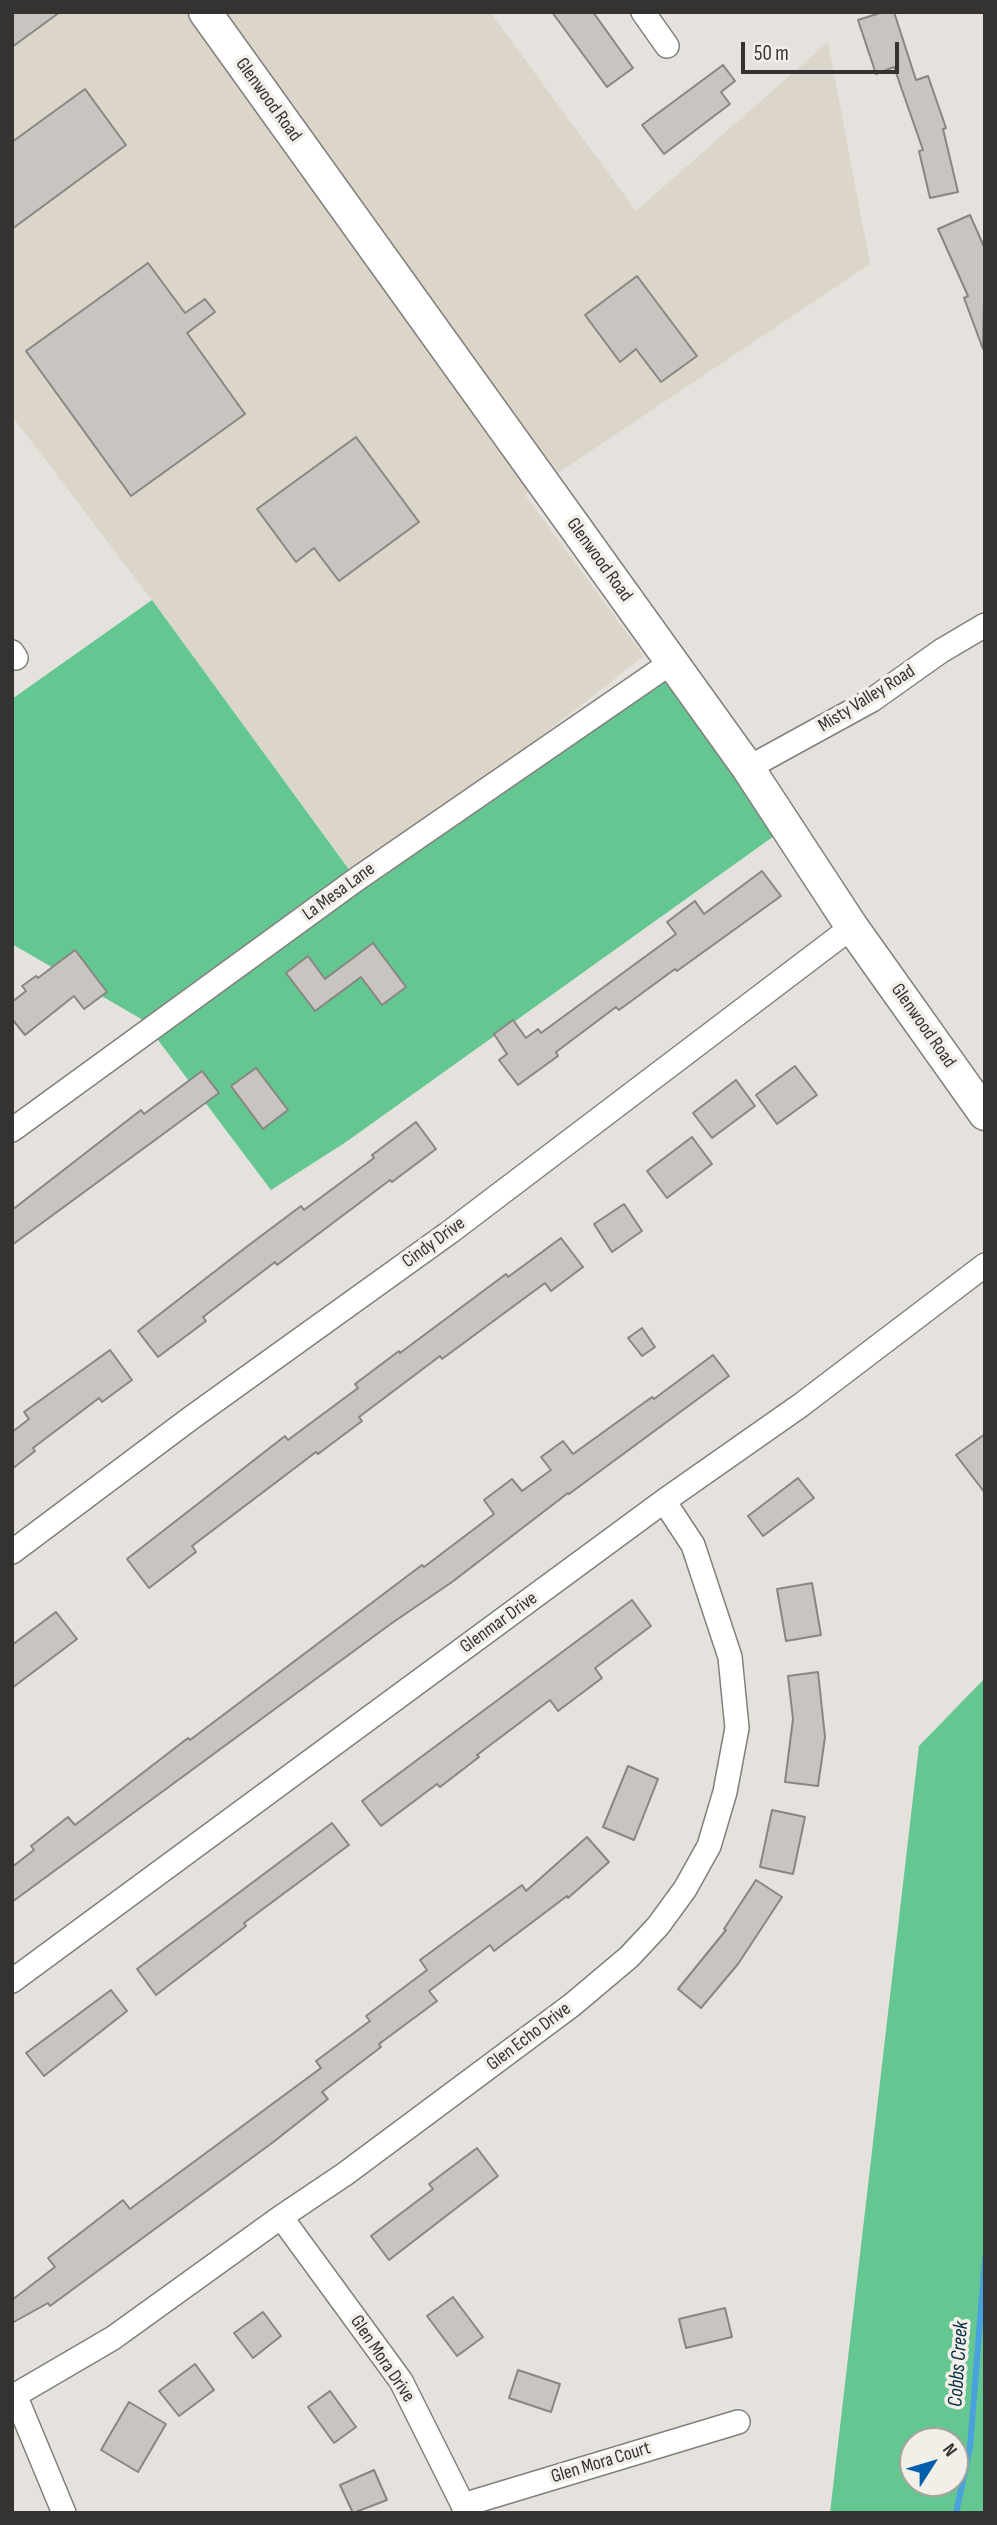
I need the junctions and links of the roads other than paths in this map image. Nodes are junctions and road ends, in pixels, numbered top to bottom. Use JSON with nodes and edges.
{"nodes":[{"id":1,"x":205,"y":12,"type":"edge"},
{"id":2,"x":643,"y":12,"type":"edge"},
{"id":3,"x":654,"y":12,"type":"edge"},
{"id":4,"x":985,"y":625,"type":"edge"},
{"id":5,"x":672,"y":662,"type":"junction"},
{"id":6,"x":748,"y":768,"type":"junction"},
{"id":7,"x":852,"y":927,"type":"junction"},
{"id":8,"x":985,"y":1114,"type":"edge"},
{"id":9,"x":12,"y":1130,"type":"edge"},
{"id":10,"x":985,"y":1265,"type":"edge"},
{"id":11,"x":664,"y":1501,"type":"junction"},
{"id":12,"x":12,"y":1552,"type":"edge"},
{"id":13,"x":12,"y":1981,"type":"edge"},
{"id":14,"x":281,"y":2217,"type":"junction"},
{"id":15,"x":14,"y":2396,"type":"edge"},
{"id":16,"x":738,"y":2422,"type":"dead end"},
{"id":17,"x":464,"y":2509,"type":"edge"},
{"id":18,"x":64,"y":2513,"type":"edge"}],
"edges":[{"from":1,"to":5,"type":"main road","name":"Glenwood Road"},
{"from":2,"to":3,"type":"street"},
{"from":4,"to":6,"type":"street","name":"Misty Valley Road"},
{"from":5,"to":6,"type":"main road","name":"Glenwood Road"},
{"from":5,"to":9,"type":"street","name":"La Mesa Lane"},
{"from":6,"to":7,"type":"main road","name":"Glenwood Road"},
{"from":7,"to":8,"type":"main road","name":"Glenwood Road"},
{"from":7,"to":12,"type":"street","name":"Cindy Drive"},
{"from":10,"to":11,"type":"street","name":"Glenmar Drive"},
{"from":11,"to":13,"type":"street","name":"Glenmar Drive"},
{"from":11,"to":14,"type":"street","name":"Glen Echo Drive"},
{"from":14,"to":15,"type":"street","name":"Glen Echo Drive"},
{"from":14,"to":17,"type":"street","name":"Glen Mora Drive"},
{"from":15,"to":18,"type":"street"},
{"from":16,"to":17,"type":"street","name":"Glen Mora Court"}]}
